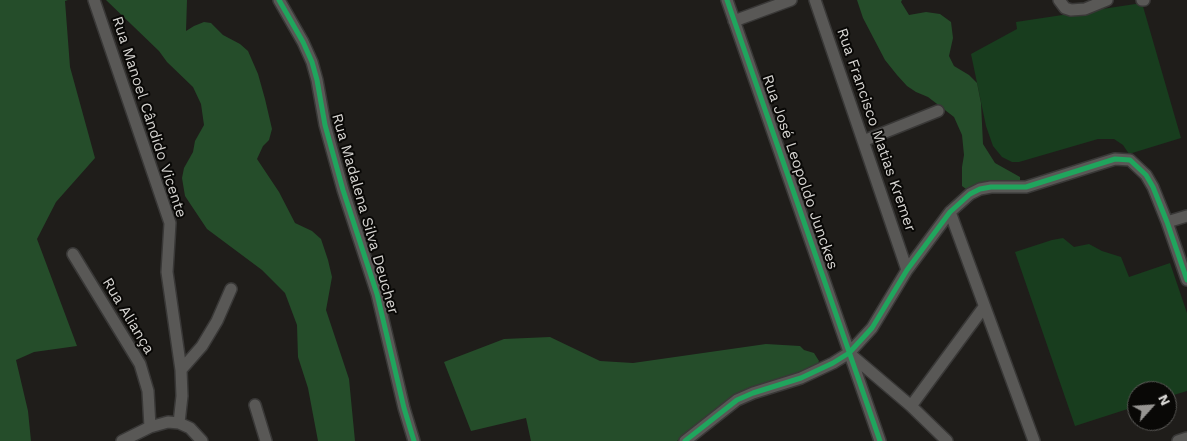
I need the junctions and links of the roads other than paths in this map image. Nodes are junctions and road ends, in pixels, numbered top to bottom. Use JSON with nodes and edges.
{"nodes":[{"id":1,"x":94,"y":0,"type":"edge"},
{"id":2,"x":279,"y":0,"type":"edge"},
{"id":3,"x":727,"y":0,"type":"edge"},
{"id":4,"x":791,"y":0,"type":"edge"},
{"id":5,"x":815,"y":0,"type":"edge"},
{"id":6,"x":1058,"y":0,"type":"edge"},
{"id":7,"x":1107,"y":0,"type":"edge"},
{"id":8,"x":734,"y":21,"type":"junction"},
{"id":9,"x":938,"y":110,"type":"dead end"},
{"id":10,"x":863,"y":141,"type":"junction"},
{"id":11,"x":950,"y":212,"type":"junction"},
{"id":12,"x":1187,"y":216,"type":"edge"},
{"id":13,"x":1167,"y":222,"type":"junction"},
{"id":14,"x":73,"y":254,"type":"dead end"},
{"id":15,"x":908,"y":270,"type":"junction"},
{"id":16,"x":1187,"y":280,"type":"edge"},
{"id":17,"x":231,"y":289,"type":"dead end"},
{"id":18,"x":984,"y":307,"type":"junction"},
{"id":19,"x":849,"y":353,"type":"junction"},
{"id":20,"x":181,"y":370,"type":"junction"},
{"id":21,"x":255,"y":405,"type":"dead end"},
{"id":22,"x":911,"y":406,"type":"junction"},
{"id":23,"x":178,"y":423,"type":"junction"},
{"id":24,"x":150,"y":427,"type":"junction"},
{"id":25,"x":1187,"y":438,"type":"edge"},
{"id":26,"x":122,"y":441,"type":"edge"},
{"id":27,"x":202,"y":441,"type":"edge"},
{"id":28,"x":266,"y":441,"type":"edge"},
{"id":29,"x":414,"y":441,"type":"edge"},
{"id":30,"x":685,"y":441,"type":"edge"},
{"id":31,"x":880,"y":441,"type":"edge"},
{"id":32,"x":947,"y":441,"type":"edge"},
{"id":33,"x":1034,"y":441,"type":"edge"},
{"id":34,"x":1178,"y":441,"type":"edge"}],
"edges":[{"from":1,"to":20,"type":"street","name":"Rua Manoel Cândido Vicente"},
{"from":2,"to":29,"type":"street","name":"Rua Madalena Silva Deucher"},
{"from":3,"to":8,"type":"street","name":"Rua José Leopoldo Junckes"},
{"from":4,"to":8,"type":"street"},
{"from":5,"to":10,"type":"street","name":"Rua Francisco Matias Kremer"},
{"from":6,"to":7,"type":"street"},
{"from":8,"to":19,"type":"street","name":"Rua José Leopoldo Junckes"},
{"from":9,"to":10,"type":"street"},
{"from":10,"to":15,"type":"street","name":"Rua Francisco Matias Kremer"},
{"from":11,"to":13,"type":"street"},
{"from":11,"to":15,"type":"street"},
{"from":11,"to":18,"type":"street"},
{"from":12,"to":13,"type":"street"},
{"from":13,"to":16,"type":"street"},
{"from":14,"to":24,"type":"street","name":"Rua Aliança"},
{"from":15,"to":19,"type":"street"},
{"from":17,"to":20,"type":"street"},
{"from":18,"to":22,"type":"street"},
{"from":18,"to":33,"type":"street"},
{"from":19,"to":22,"type":"street"},
{"from":19,"to":30,"type":"street"},
{"from":19,"to":31,"type":"street","name":"Rua José Leopoldo Junckes"},
{"from":20,"to":23,"type":"street","name":"Rua Manoel Cândido Vicente"},
{"from":21,"to":28,"type":"street"},
{"from":22,"to":32,"type":"street"},
{"from":23,"to":24,"type":"street"},
{"from":23,"to":27,"type":"street"},
{"from":24,"to":26,"type":"street"},
{"from":25,"to":34,"type":"street"}]}
